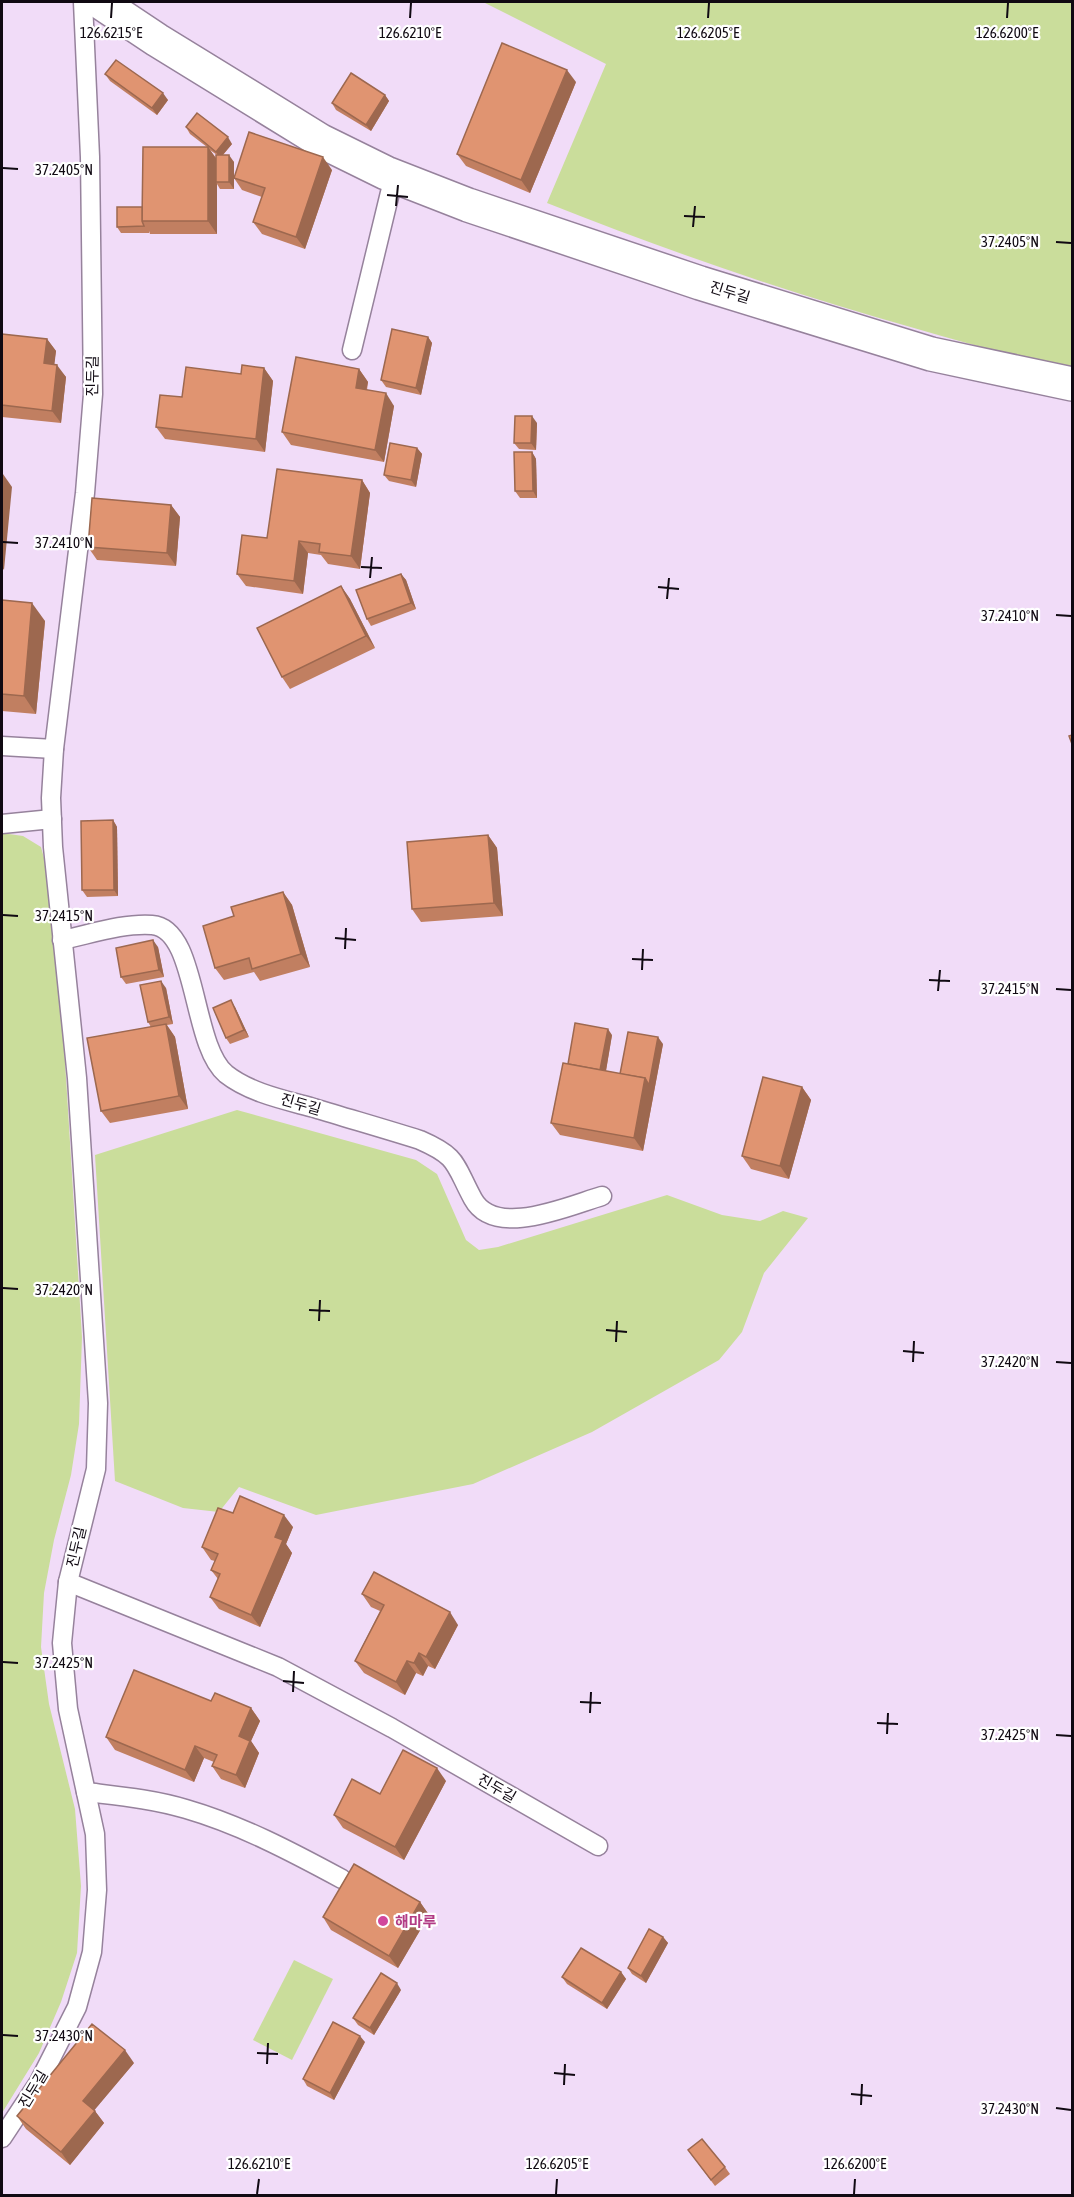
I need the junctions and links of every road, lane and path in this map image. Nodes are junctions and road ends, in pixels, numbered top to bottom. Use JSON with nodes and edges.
{"nodes":[{"id":1,"x":83,"y":2,"type":"edge"},
{"id":2,"x":100,"y":2,"type":"edge"},
{"id":3,"x":394,"y":176,"type":"junction"},
{"id":4,"x":352,"y":350,"type":"dead end"},
{"id":5,"x":1072,"y":384,"type":"edge"},
{"id":6,"x":2,"y":746,"type":"edge"},
{"id":7,"x":54,"y":749,"type":"junction"},
{"id":8,"x":52,"y":819,"type":"junction"},
{"id":9,"x":2,"y":824,"type":"edge"},
{"id":10,"x":62,"y":940,"type":"junction"},
{"id":11,"x":602,"y":1196,"type":"dead end"},
{"id":12,"x":68,"y":1582,"type":"junction"},
{"id":13,"x":86,"y":1792,"type":"junction"},
{"id":14,"x":598,"y":1846,"type":"dead end"},
{"id":15,"x":342,"y":1879,"type":"edge"},
{"id":16,"x":2,"y":2138,"type":"edge"}],
"edges":[{"from":1,"to":7,"type":"lane","name":"진두길"},
{"from":2,"to":3,"type":"street","name":"진두길"},
{"from":3,"to":4,"type":"lane"},
{"from":3,"to":5,"type":"street","name":"진두길"},
{"from":6,"to":7,"type":"lane"},
{"from":7,"to":8,"type":"lane","name":"진두길"},
{"from":8,"to":9,"type":"lane"},
{"from":8,"to":10,"type":"lane","name":"진두길"},
{"from":10,"to":11,"type":"lane","name":"진두길"},
{"from":10,"to":12,"type":"lane","name":"진두길"},
{"from":12,"to":13,"type":"lane","name":"진두길"},
{"from":12,"to":14,"type":"lane","name":"진두길"},
{"from":13,"to":15,"type":"lane"},
{"from":13,"to":16,"type":"lane","name":"진두길"}]}
